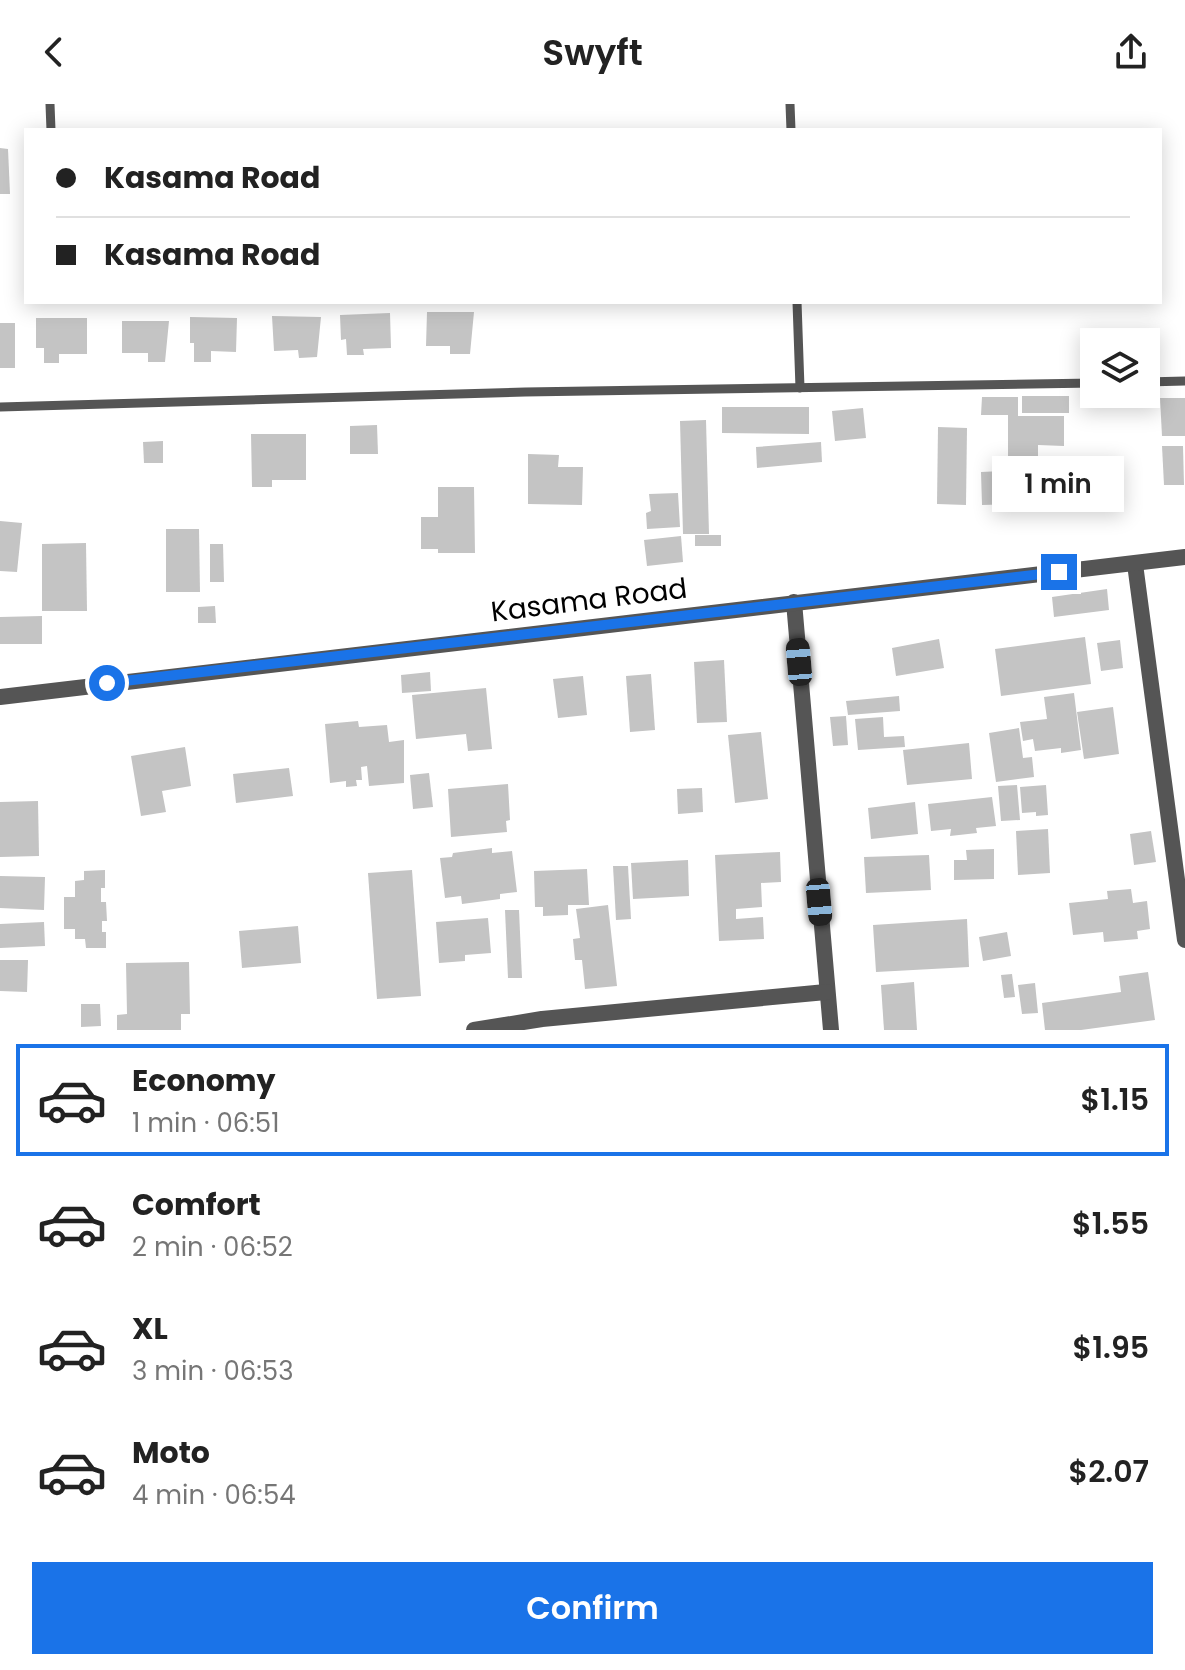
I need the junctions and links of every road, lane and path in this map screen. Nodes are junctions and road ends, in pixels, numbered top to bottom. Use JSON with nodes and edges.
{"nodes":[{"id":1,"x":50,"y":104,"type":"edge"},
{"id":2,"x":790,"y":104,"type":"edge"},
{"id":3,"x":51,"y":128,"type":"edge"},
{"id":4,"x":791,"y":128,"type":"edge"},
{"id":5,"x":797,"y":304,"type":"edge"},
{"id":6,"x":1185,"y":381,"type":"edge"},
{"id":7,"x":1160,"y":382,"type":"edge"},
{"id":8,"x":1080,"y":383,"type":"edge"},
{"id":9,"x":800,"y":388,"type":"junction"},
{"id":10,"x":0,"y":407,"type":"edge"},
{"id":11,"x":1185,"y":557,"type":"edge"},
{"id":12,"x":1135,"y":564,"type":"junction"},
{"id":13,"x":794,"y":602,"type":"junction"},
{"id":14,"x":0,"y":697,"type":"edge"},
{"id":15,"x":1185,"y":940,"type":"edge"},
{"id":16,"x":826,"y":992,"type":"junction"},
{"id":17,"x":474,"y":1030,"type":"edge"},
{"id":18,"x":831,"y":1030,"type":"edge"}],
"edges":[{"from":1,"to":3,"type":"lane"},
{"from":2,"to":4,"type":"lane"},
{"from":5,"to":9,"type":"lane"},
{"from":6,"to":7,"type":"lane"},
{"from":8,"to":9,"type":"lane"},
{"from":9,"to":10,"type":"lane"},
{"from":11,"to":12,"type":"street","name":"Kasama Road"},
{"from":12,"to":13,"type":"street","name":"Kasama Road"},
{"from":12,"to":15,"type":"street"},
{"from":13,"to":14,"type":"street","name":"Kasama Road"},
{"from":13,"to":16,"type":"street"},
{"from":16,"to":17,"type":"street"},
{"from":16,"to":18,"type":"street"}]}
